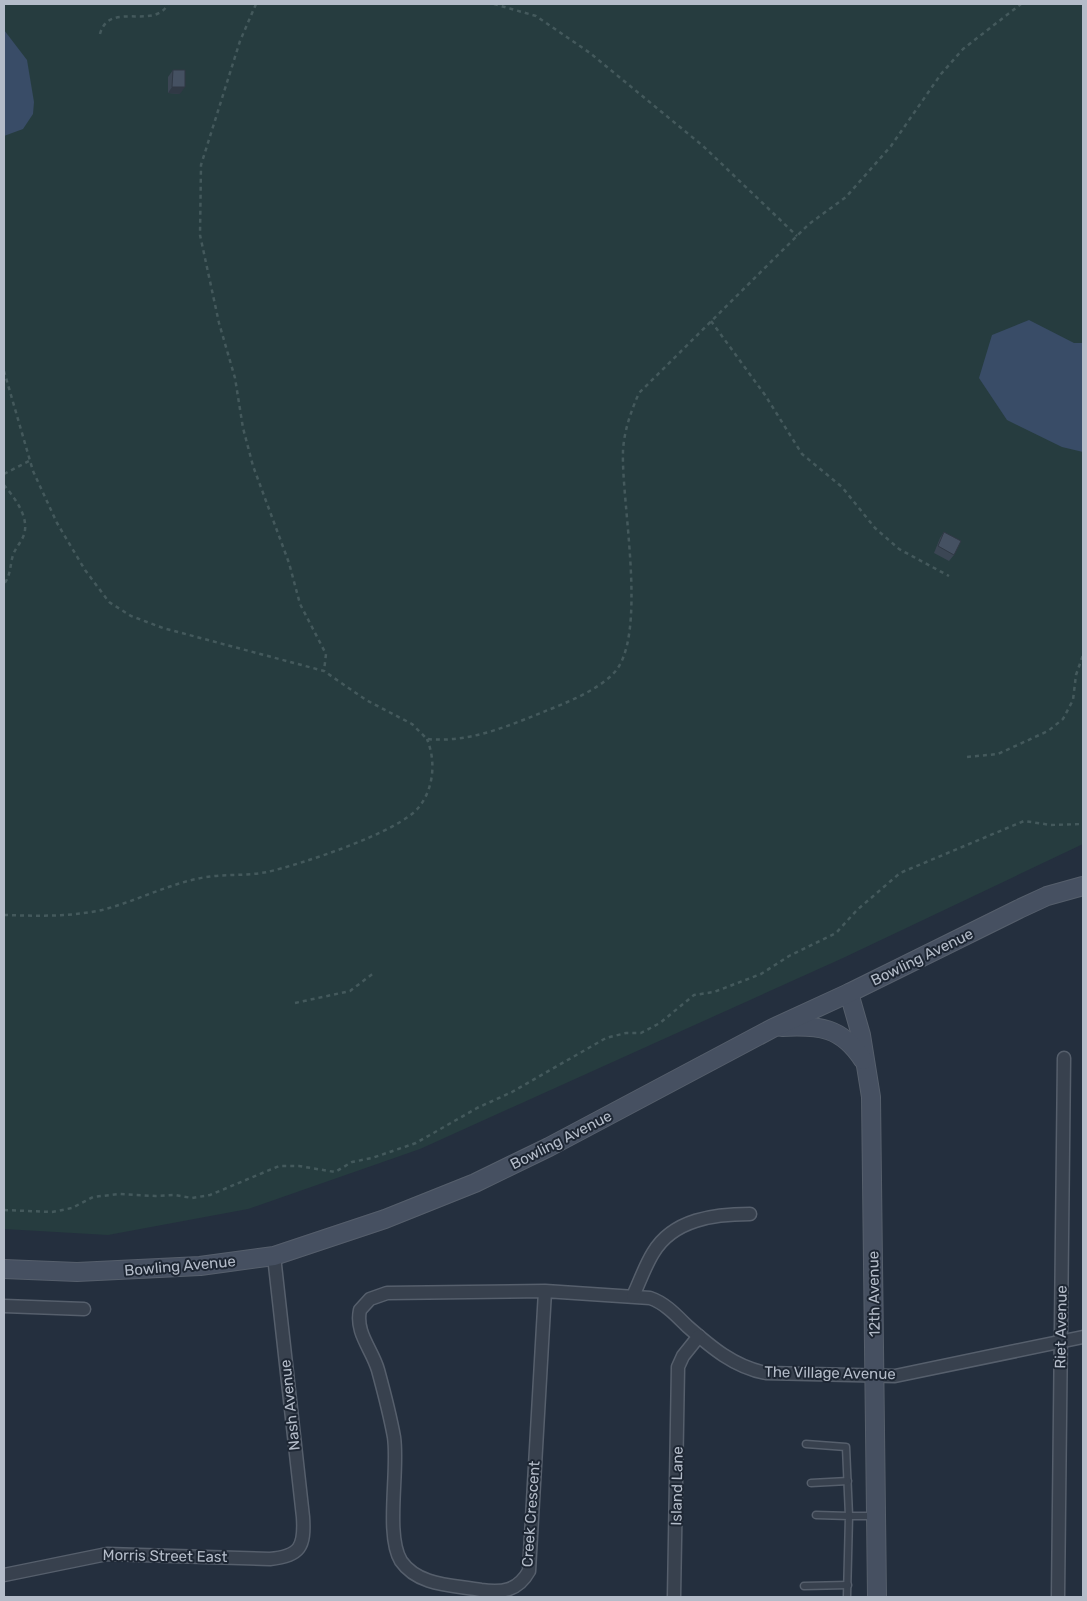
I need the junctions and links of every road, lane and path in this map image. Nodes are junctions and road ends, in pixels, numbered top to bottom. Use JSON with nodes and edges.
{"nodes":[{"id":1,"x":168,"y":4,"type":"edge"},
{"id":2,"x":256,"y":4,"type":"edge"},
{"id":3,"x":494,"y":4,"type":"edge"},
{"id":4,"x":1021,"y":4,"type":"edge"},
{"id":5,"x":145,"y":12,"type":"dead end"},
{"id":6,"x":104,"y":20,"type":"dead end"},
{"id":7,"x":100,"y":34,"type":"dead end"},
{"id":8,"x":797,"y":236,"type":"junction"},
{"id":9,"x":711,"y":321,"type":"junction"},
{"id":10,"x":4,"y":371,"type":"edge"},
{"id":11,"x":29,"y":460,"type":"junction"},
{"id":12,"x":4,"y":474,"type":"edge"},
{"id":13,"x":4,"y":485,"type":"edge"},
{"id":14,"x":949,"y":576,"type":"dead end"},
{"id":15,"x":4,"y":584,"type":"edge"},
{"id":16,"x":1083,"y":655,"type":"edge"},
{"id":17,"x":324,"y":671,"type":"junction"},
{"id":18,"x":427,"y":740,"type":"junction"},
{"id":19,"x":967,"y":757,"type":"dead end"},
{"id":20,"x":1083,"y":824,"type":"edge"},
{"id":21,"x":1083,"y":886,"type":"edge"},
{"id":22,"x":4,"y":914,"type":"edge"},
{"id":23,"x":375,"y":972,"type":"dead end"},
{"id":24,"x":849,"y":993,"type":"junction"},
{"id":25,"x":295,"y":1003,"type":"dead end"},
{"id":26,"x":772,"y":1028,"type":"junction"},
{"id":27,"x":1064,"y":1058,"type":"dead end"},
{"id":28,"x":867,"y":1067,"type":"junction"},
{"id":29,"x":4,"y":1210,"type":"edge"},
{"id":30,"x":750,"y":1214,"type":"dead end"},
{"id":31,"x":274,"y":1256,"type":"junction"},
{"id":32,"x":4,"y":1270,"type":"edge"},
{"id":33,"x":545,"y":1291,"type":"junction"},
{"id":34,"x":387,"y":1293,"type":"joint"},
{"id":35,"x":633,"y":1296,"type":"junction"},
{"id":36,"x":4,"y":1306,"type":"edge"},
{"id":37,"x":84,"y":1309,"type":"dead end"},
{"id":38,"x":1083,"y":1337,"type":"edge"},
{"id":39,"x":701,"y":1338,"type":"junction"},
{"id":40,"x":1061,"y":1343,"type":"junction"},
{"id":41,"x":876,"y":1377,"type":"junction"},
{"id":42,"x":806,"y":1444,"type":"dead end"},
{"id":43,"x":848,"y":1481,"type":"junction"},
{"id":44,"x":811,"y":1483,"type":"dead end"},
{"id":45,"x":816,"y":1515,"type":"dead end"},
{"id":46,"x":849,"y":1516,"type":"junction"},
{"id":47,"x":876,"y":1516,"type":"junction"},
{"id":48,"x":297,"y":1552,"type":"joint"},
{"id":49,"x":4,"y":1575,"type":"edge"},
{"id":50,"x":848,"y":1585,"type":"junction"},
{"id":51,"x":804,"y":1586,"type":"dead end"},
{"id":52,"x":674,"y":1597,"type":"edge"},
{"id":53,"x":848,"y":1597,"type":"edge"},
{"id":54,"x":877,"y":1597,"type":"edge"},
{"id":55,"x":1058,"y":1597,"type":"edge"}],
"edges":[{"from":1,"to":5,"type":"path"},
{"from":2,"to":17,"type":"path"},
{"from":3,"to":8,"type":"path"},
{"from":4,"to":8,"type":"path"},
{"from":6,"to":7,"type":"path"},
{"from":8,"to":9,"type":"path"},
{"from":9,"to":14,"type":"path"},
{"from":9,"to":18,"type":"path"},
{"from":10,"to":11,"type":"path"},
{"from":11,"to":12,"type":"path"},
{"from":11,"to":17,"type":"path"},
{"from":13,"to":15,"type":"path"},
{"from":16,"to":19,"type":"path"},
{"from":17,"to":18,"type":"path"},
{"from":18,"to":22,"type":"path"},
{"from":20,"to":29,"type":"path"},
{"from":21,"to":24,"type":"main road","name":"Bowling Avenue"},
{"from":23,"to":25,"type":"path"},
{"from":24,"to":26,"type":"main road","name":"Bowling Avenue"},
{"from":24,"to":28,"type":"main road","name":"12th Avenue"},
{"from":26,"to":28,"type":"main road"},
{"from":26,"to":31,"type":"main road","name":"Bowling Avenue"},
{"from":27,"to":40,"type":"street","name":"Riet Avenue"},
{"from":28,"to":41,"type":"main road","name":"12th Avenue"},
{"from":30,"to":35,"type":"street"},
{"from":31,"to":32,"type":"main road","name":"Bowling Avenue"},
{"from":31,"to":48,"type":"street","name":"Nash Avenue"},
{"from":33,"to":34,"type":"street","name":"The Village Avenue"},
{"from":33,"to":34,"type":"street","name":"Creek Crescent"},
{"from":33,"to":35,"type":"street","name":"The Village Avenue"},
{"from":35,"to":39,"type":"street","name":"The Village Avenue"},
{"from":36,"to":37,"type":"street"},
{"from":38,"to":40,"type":"street","name":"The Village Avenue"},
{"from":39,"to":41,"type":"street","name":"The Village Avenue"},
{"from":39,"to":52,"type":"street","name":"Island Lane"},
{"from":40,"to":41,"type":"street","name":"The Village Avenue"},
{"from":40,"to":55,"type":"street","name":"Riet Avenue"},
{"from":41,"to":47,"type":"main road","name":"12th Avenue"},
{"from":42,"to":43,"type":"lane"},
{"from":43,"to":44,"type":"lane"},
{"from":43,"to":46,"type":"lane"},
{"from":45,"to":46,"type":"lane"},
{"from":46,"to":47,"type":"lane"},
{"from":46,"to":50,"type":"lane"},
{"from":47,"to":54,"type":"main road","name":"12th Avenue"},
{"from":48,"to":49,"type":"street","name":"Morris Street East"},
{"from":50,"to":51,"type":"lane"},
{"from":50,"to":53,"type":"lane"}]}
